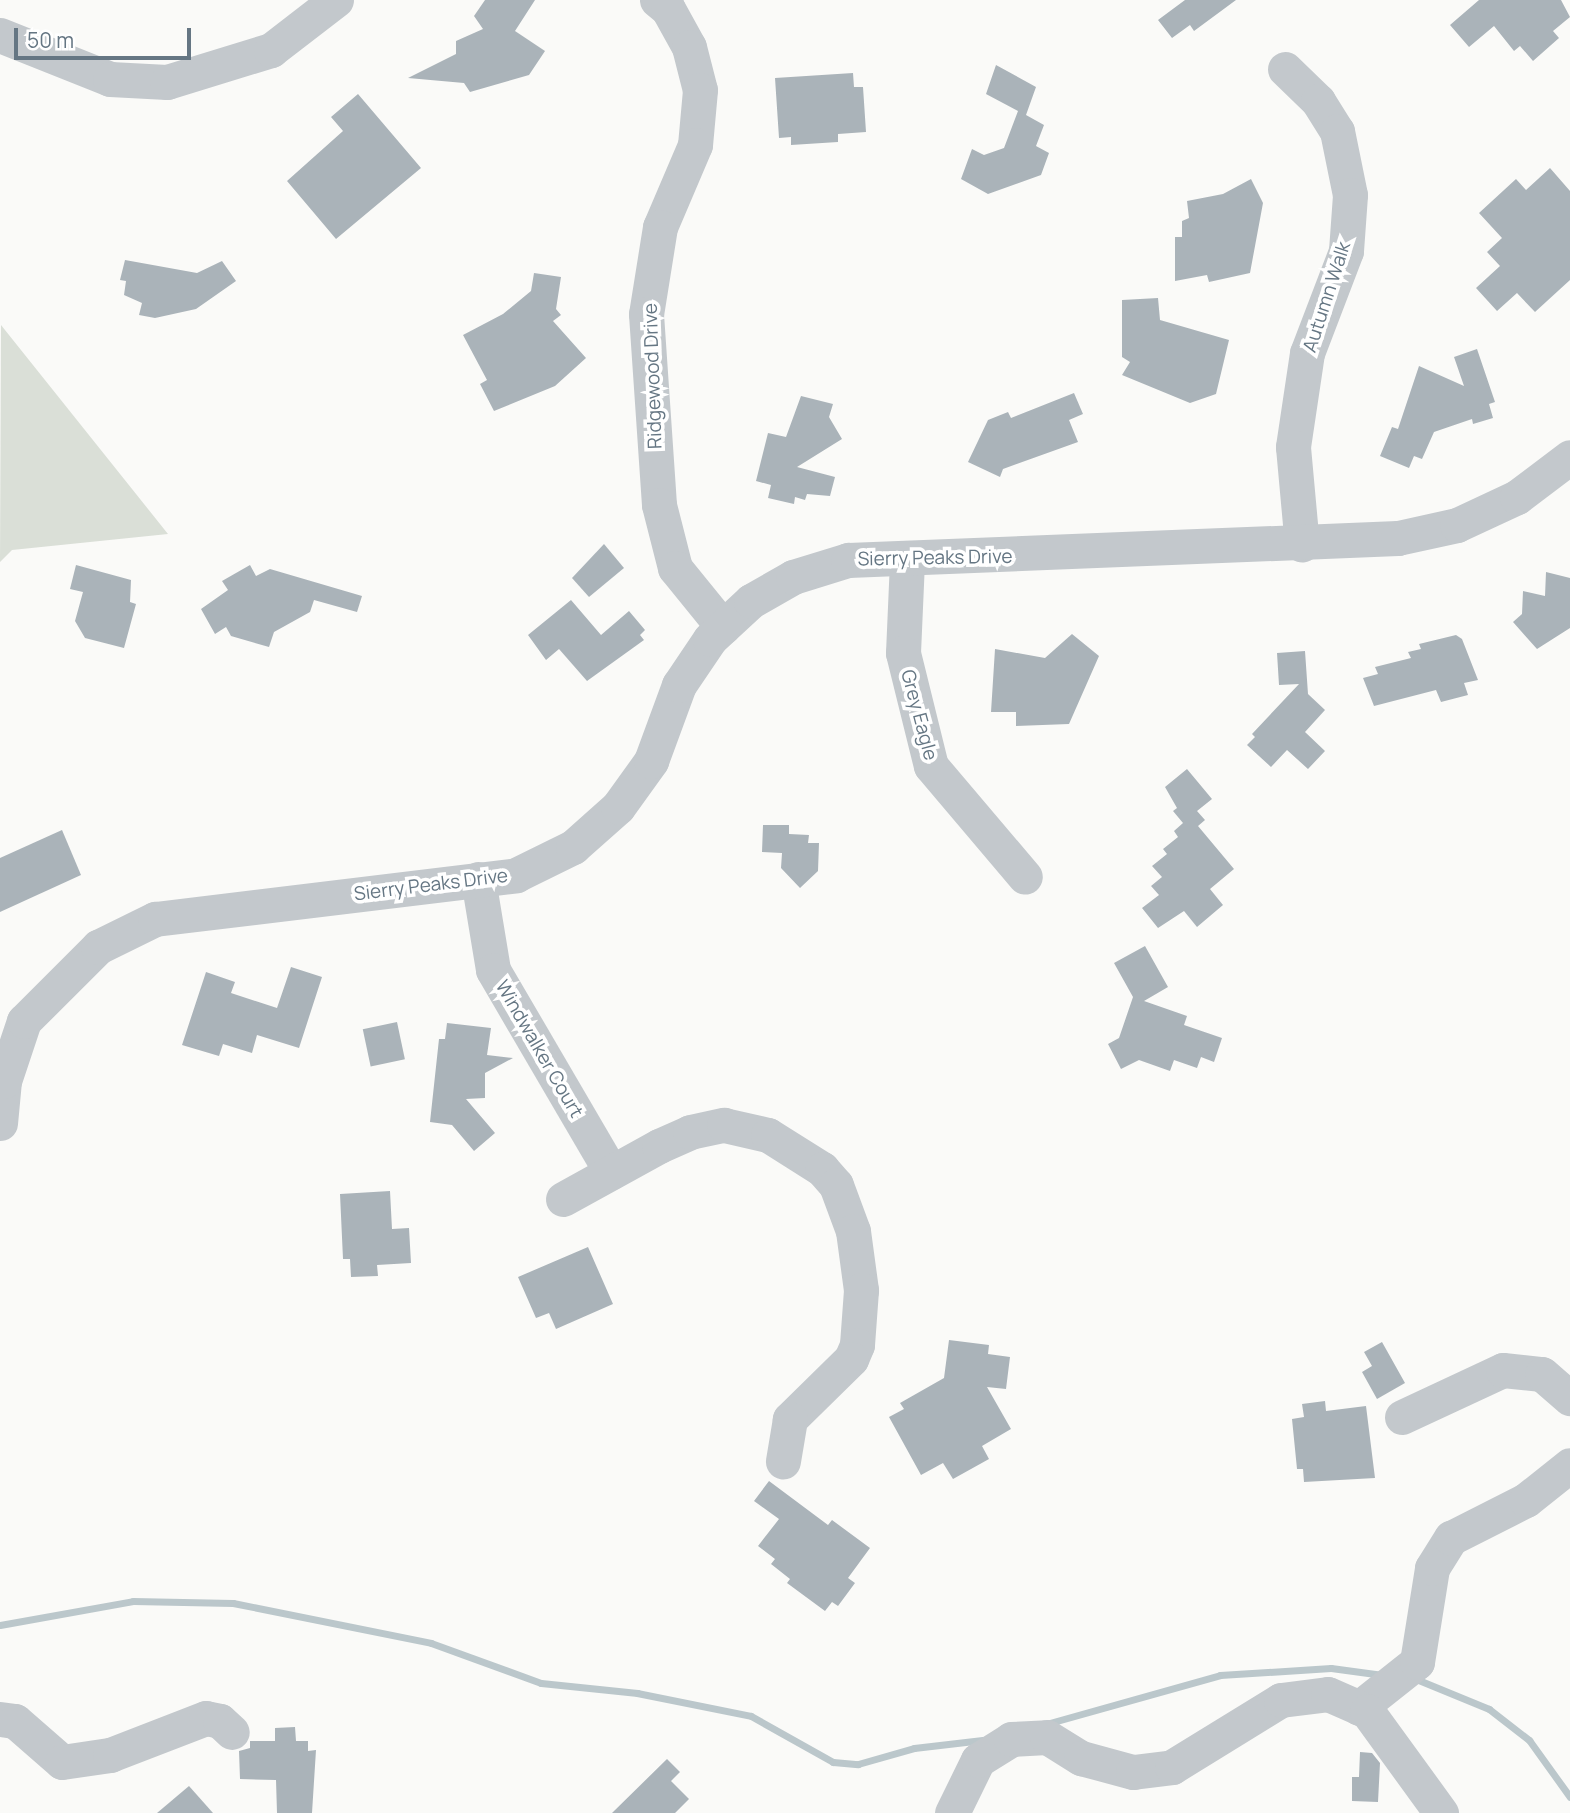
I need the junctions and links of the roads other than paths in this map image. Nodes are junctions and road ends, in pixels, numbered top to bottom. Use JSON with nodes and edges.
{"nodes":[{"id":1,"x":336,"y":0,"type":"edge"},
{"id":2,"x":668,"y":3,"type":"edge"},
{"id":3,"x":0,"y":35,"type":"edge"},
{"id":4,"x":1284,"y":69,"type":"dead end"},
{"id":5,"x":1570,"y":457,"type":"edge"},
{"id":6,"x":1302,"y":545,"type":"junction"},
{"id":7,"x":906,"y":561,"type":"junction"},
{"id":8,"x":723,"y":627,"type":"junction"},
{"id":9,"x":1025,"y":877,"type":"dead end"},
{"id":10,"x":478,"y":879,"type":"junction"},
{"id":11,"x":12,"y":1013,"type":"edge"},
{"id":12,"x":0,"y":1123,"type":"edge"},
{"id":13,"x":611,"y":1172,"type":"junction"},
{"id":14,"x":563,"y":1199,"type":"dead end"},
{"id":15,"x":1570,"y":1398,"type":"edge"},
{"id":16,"x":1402,"y":1417,"type":"dead end"},
{"id":17,"x":782,"y":1461,"type":"dead end"},
{"id":18,"x":1570,"y":1465,"type":"edge"},
{"id":19,"x":1359,"y":1708,"type":"junction"},
{"id":20,"x":0,"y":1718,"type":"edge"},
{"id":21,"x":232,"y":1732,"type":"dead end"},
{"id":22,"x":953,"y":1813,"type":"edge"},
{"id":23,"x":1441,"y":1813,"type":"edge"}],
"edges":[{"from":1,"to":3,"type":"street"},
{"from":2,"to":8,"type":"street","name":"Ridgewood Drive"},
{"from":4,"to":6,"type":"street","name":"Autumn Walk"},
{"from":5,"to":6,"type":"street","name":"Sierry Peaks Drive"},
{"from":6,"to":7,"type":"street","name":"Sierry Peaks Drive"},
{"from":7,"to":8,"type":"street","name":"Sierry Peaks Drive"},
{"from":7,"to":9,"type":"street","name":"Grey Eagle"},
{"from":8,"to":10,"type":"street","name":"Sierry Peaks Drive"},
{"from":10,"to":11,"type":"street","name":"Sierry Peaks Drive"},
{"from":10,"to":13,"type":"street","name":"Windwalker Court"},
{"from":11,"to":12,"type":"street","name":"Sierry Peaks Drive"},
{"from":13,"to":14,"type":"street"},
{"from":13,"to":17,"type":"street"},
{"from":15,"to":16,"type":"street"},
{"from":18,"to":19,"type":"street"},
{"from":19,"to":22,"type":"street"},
{"from":19,"to":23,"type":"street"},
{"from":20,"to":21,"type":"street"}]}
